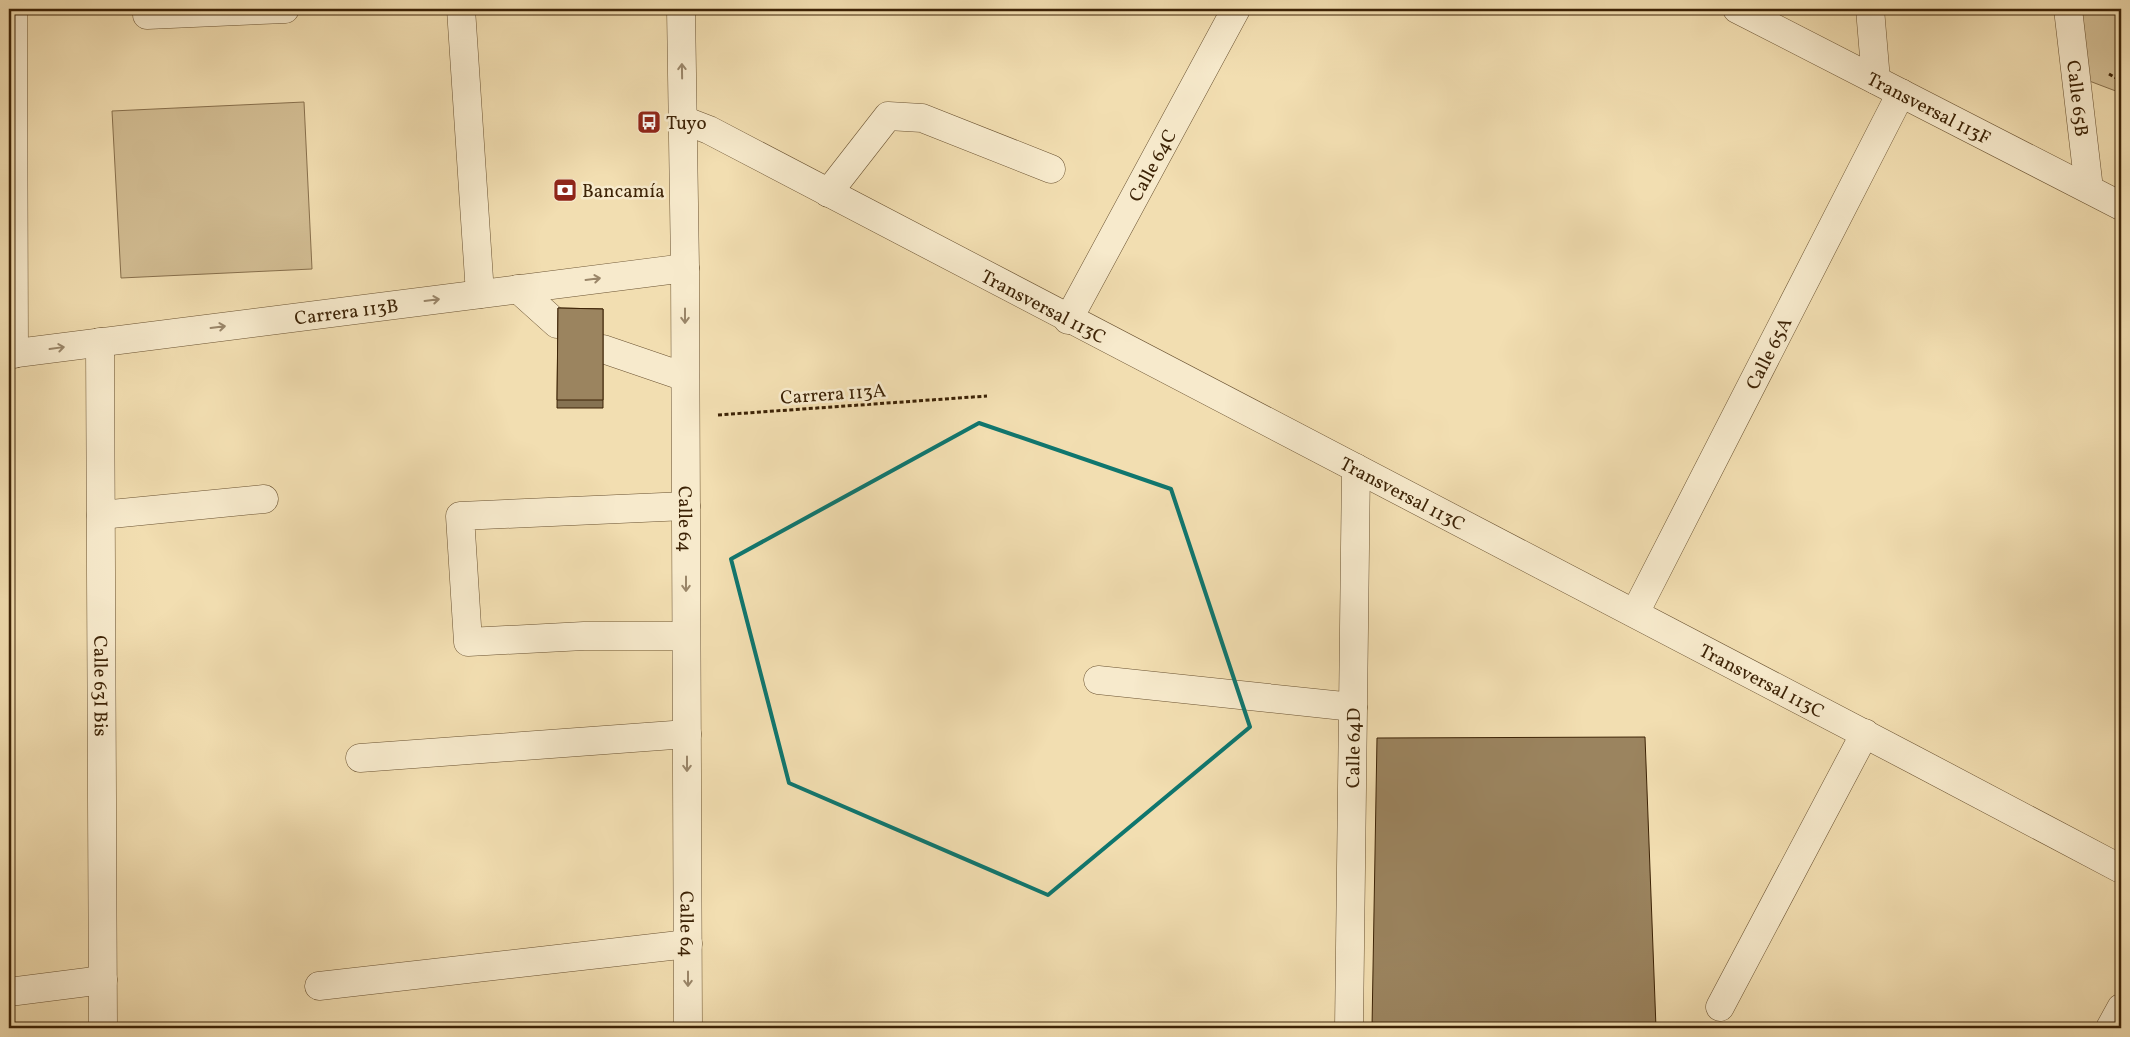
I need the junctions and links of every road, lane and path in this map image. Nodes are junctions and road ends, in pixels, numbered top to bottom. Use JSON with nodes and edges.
{"nodes":[{"id":1,"x":13,"y":9,"type":"edge"},
{"id":2,"x":147,"y":9,"type":"edge"},
{"id":3,"x":285,"y":9,"type":"edge"},
{"id":4,"x":461,"y":9,"type":"edge"},
{"id":5,"x":681,"y":9,"type":"edge"},
{"id":6,"x":1236,"y":9,"type":"edge"},
{"id":7,"x":1737,"y":9,"type":"edge"},
{"id":8,"x":1870,"y":9,"type":"edge"},
{"id":9,"x":2068,"y":9,"type":"edge"},
{"id":10,"x":1876,"y":80,"type":"junction"},
{"id":11,"x":1901,"y":92,"type":"junction"},
{"id":12,"x":683,"y":120,"type":"junction"},
{"id":13,"x":1051,"y":169,"type":"dead end"},
{"id":14,"x":2089,"y":189,"type":"junction"},
{"id":15,"x":828,"y":193,"type":"junction"},
{"id":16,"x":2121,"y":206,"type":"edge"},
{"id":17,"x":685,"y":268,"type":"junction"},
{"id":18,"x":518,"y":289,"type":"junction"},
{"id":19,"x":480,"y":294,"type":"junction"},
{"id":20,"x":1068,"y":320,"type":"junction"},
{"id":21,"x":557,"y":324,"type":"edge"},
{"id":22,"x":100,"y":342,"type":"junction"},
{"id":23,"x":603,"y":349,"type":"edge"},
{"id":24,"x":11,"y":354,"type":"edge"},
{"id":25,"x":685,"y":377,"type":"junction"},
{"id":26,"x":987,"y":396,"type":"dead end"},
{"id":27,"x":685,"y":432,"type":"junction"},
{"id":28,"x":1356,"y":468,"type":"junction"},
{"id":29,"x":264,"y":500,"type":"dead end"},
{"id":30,"x":686,"y":506,"type":"junction"},
{"id":31,"x":101,"y":515,"type":"junction"},
{"id":32,"x":1635,"y":613,"type":"junction"},
{"id":33,"x":686,"y":636,"type":"junction"},
{"id":34,"x":1098,"y":680,"type":"dead end"},
{"id":35,"x":1353,"y":707,"type":"junction"},
{"id":36,"x":1865,"y":733,"type":"junction"},
{"id":37,"x":687,"y":734,"type":"junction"},
{"id":38,"x":360,"y":758,"type":"dead end"},
{"id":39,"x":2121,"y":869,"type":"edge"},
{"id":40,"x":688,"y":944,"type":"junction"},
{"id":41,"x":102,"y":980,"type":"junction"},
{"id":42,"x":319,"y":986,"type":"dead end"},
{"id":43,"x":9,"y":992,"type":"edge"},
{"id":44,"x":1720,"y":1007,"type":"dead end"},
{"id":45,"x":2121,"y":1008,"type":"edge"},
{"id":46,"x":103,"y":1028,"type":"edge"},
{"id":47,"x":688,"y":1028,"type":"edge"},
{"id":48,"x":1349,"y":1028,"type":"edge"},
{"id":49,"x":2110,"y":1028,"type":"edge"}],
"edges":[{"from":1,"to":24,"type":"street"},
{"from":2,"to":3,"type":"street"},
{"from":4,"to":19,"type":"street"},
{"from":12,"to":5,"type":"street","name":"Calle 64","one_way":true},
{"from":6,"to":20,"type":"street","name":"Calle 64C"},
{"from":7,"to":10,"type":"street","name":"Transversal 113F"},
{"from":8,"to":10,"type":"street"},
{"from":9,"to":14,"type":"street","name":"Calle 65B"},
{"from":10,"to":11,"type":"street","name":"Transversal 113F"},
{"from":11,"to":14,"type":"street","name":"Transversal 113F"},
{"from":11,"to":32,"type":"street","name":"Calle 65A"},
{"from":12,"to":15,"type":"street","name":"Transversal 113C"},
{"from":12,"to":17,"type":"street","name":"Calle 64"},
{"from":13,"to":15,"type":"street"},
{"from":14,"to":16,"type":"street","name":"Transversal 113F"},
{"from":15,"to":20,"type":"street","name":"Transversal 113C"},
{"from":18,"to":17,"type":"street","name":"Carrera 113B","one_way":true},
{"from":17,"to":25,"type":"street","name":"Calle 64","one_way":true},
{"from":18,"to":19,"type":"street","name":"Carrera 113B"},
{"from":18,"to":21,"type":"street"},
{"from":22,"to":19,"type":"street","name":"Carrera 113B","one_way":true},
{"from":20,"to":28,"type":"street","name":"Transversal 113C"},
{"from":24,"to":22,"type":"street","name":"Carrera 113B","one_way":true},
{"from":22,"to":31,"type":"street","name":"Calle 63I Bis"},
{"from":23,"to":25,"type":"street"},
{"from":25,"to":27,"type":"street","name":"Calle 64"},
{"from":26,"to":27,"type":"path","name":"Carrera 113A"},
{"from":27,"to":30,"type":"street","name":"Calle 64"},
{"from":28,"to":32,"type":"street","name":"Transversal 113C"},
{"from":28,"to":35,"type":"street","name":"Calle 64D"},
{"from":29,"to":31,"type":"street"},
{"from":30,"to":33,"type":"street","name":"Calle 64","one_way":true},
{"from":30,"to":33,"type":"street"},
{"from":31,"to":41,"type":"street","name":"Calle 63I Bis"},
{"from":32,"to":36,"type":"street","name":"Transversal 113C"},
{"from":33,"to":37,"type":"street","name":"Calle 64"},
{"from":34,"to":35,"type":"street"},
{"from":35,"to":48,"type":"street","name":"Calle 64D"},
{"from":36,"to":39,"type":"street","name":"Transversal 113C"},
{"from":36,"to":44,"type":"street"},
{"from":37,"to":38,"type":"street"},
{"from":37,"to":40,"type":"street","name":"Calle 64","one_way":true},
{"from":40,"to":42,"type":"street"},
{"from":40,"to":47,"type":"street","name":"Calle 64","one_way":true},
{"from":41,"to":43,"type":"street"},
{"from":41,"to":46,"type":"street","name":"Calle 63I Bis"},
{"from":45,"to":49,"type":"street"}]}
